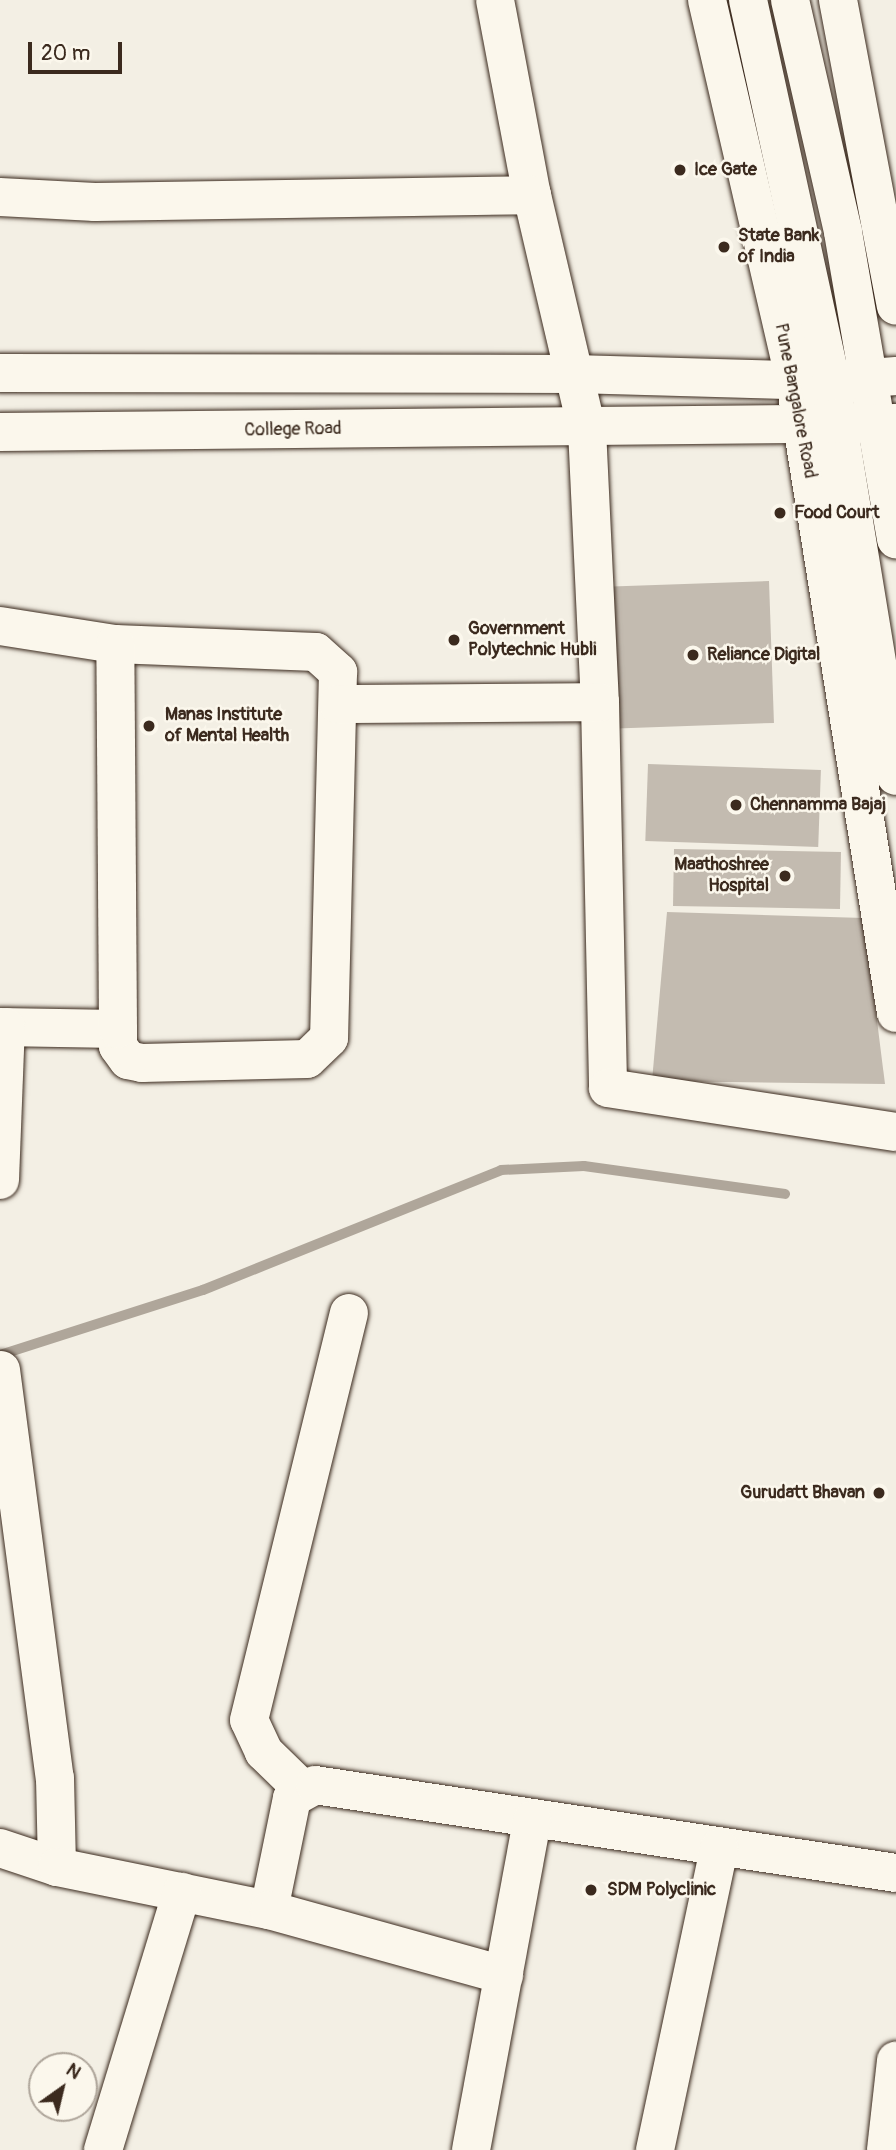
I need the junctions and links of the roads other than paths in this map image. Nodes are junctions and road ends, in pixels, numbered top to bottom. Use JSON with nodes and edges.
{"nodes":[{"id":1,"x":495,"y":0,"type":"edge"},
{"id":2,"x":707,"y":0,"type":"edge"},
{"id":3,"x":748,"y":0,"type":"edge"},
{"id":4,"x":790,"y":0,"type":"edge"},
{"id":5,"x":838,"y":0,"type":"edge"},
{"id":6,"x":532,"y":195,"type":"junction"},
{"id":7,"x":0,"y":197,"type":"edge"},
{"id":8,"x":896,"y":306,"type":"edge"},
{"id":9,"x":0,"y":373,"type":"edge"},
{"id":10,"x":574,"y":374,"type":"junction"},
{"id":11,"x":883,"y":377,"type":"edge"},
{"id":12,"x":813,"y":381,"type":"junction"},
{"id":13,"x":886,"y":424,"type":"edge"},
{"id":14,"x":820,"y":426,"type":"junction"},
{"id":15,"x":587,"y":429,"type":"junction"},
{"id":16,"x":0,"y":432,"type":"edge"},
{"id":17,"x":896,"y":539,"type":"edge"},
{"id":18,"x":0,"y":626,"type":"edge"},
{"id":19,"x":116,"y":644,"type":"junction"},
{"id":20,"x":600,"y":702,"type":"junction"},
{"id":21,"x":338,"y":704,"type":"junction"},
{"id":22,"x":896,"y":776,"type":"edge"},
{"id":23,"x":896,"y":1013,"type":"edge"},
{"id":24,"x":3,"y":1027,"type":"edge"},
{"id":25,"x":118,"y":1029,"type":"junction"},
{"id":26,"x":896,"y":1132,"type":"edge"},
{"id":27,"x":0,"y":1180,"type":"edge"},
{"id":28,"x":349,"y":1313,"type":"dead end"},
{"id":29,"x":1,"y":1370,"type":"edge"},
{"id":30,"x":301,"y":1788,"type":"junction"},
{"id":31,"x":532,"y":1820,"type":"junction"},
{"id":32,"x":0,"y":1848,"type":"edge"},
{"id":33,"x":719,"y":1848,"type":"junction"},
{"id":34,"x":57,"y":1867,"type":"junction"},
{"id":35,"x":896,"y":1873,"type":"edge"},
{"id":36,"x":182,"y":1892,"type":"junction"},
{"id":37,"x":269,"y":1910,"type":"junction"},
{"id":38,"x":504,"y":1975,"type":"junction"},
{"id":39,"x":896,"y":2062,"type":"edge"},
{"id":40,"x":103,"y":2150,"type":"edge"},
{"id":41,"x":471,"y":2150,"type":"edge"},
{"id":42,"x":655,"y":2150,"type":"edge"},
{"id":43,"x":886,"y":2150,"type":"edge"}],
"edges":[{"from":1,"to":6,"type":"street"},
{"from":2,"to":12,"type":"street","name":"Pune Bangalore Road"},
{"from":3,"to":12,"type":"street"},
{"from":4,"to":11,"type":"street"},
{"from":5,"to":8,"type":"street"},
{"from":6,"to":7,"type":"street"},
{"from":6,"to":10,"type":"street"},
{"from":9,"to":10,"type":"street"},
{"from":10,"to":12,"type":"street"},
{"from":10,"to":15,"type":"street"},
{"from":11,"to":12,"type":"street"},
{"from":11,"to":13,"type":"street"},
{"from":12,"to":14,"type":"street"},
{"from":13,"to":14,"type":"street","name":"College Road"},
{"from":13,"to":17,"type":"street"},
{"from":14,"to":15,"type":"street","name":"College Road"},
{"from":14,"to":22,"type":"street"},
{"from":14,"to":23,"type":"street","name":"Pune Bangalore Road"},
{"from":15,"to":16,"type":"street","name":"College Road"},
{"from":15,"to":20,"type":"street"},
{"from":18,"to":19,"type":"street"},
{"from":19,"to":21,"type":"street"},
{"from":19,"to":25,"type":"street"},
{"from":20,"to":21,"type":"street"},
{"from":20,"to":26,"type":"street"},
{"from":21,"to":25,"type":"street"},
{"from":24,"to":25,"type":"street"},
{"from":24,"to":27,"type":"street"},
{"from":28,"to":30,"type":"street"},
{"from":29,"to":34,"type":"street"},
{"from":30,"to":31,"type":"street"},
{"from":30,"to":37,"type":"street"},
{"from":31,"to":33,"type":"street"},
{"from":31,"to":38,"type":"street"},
{"from":32,"to":34,"type":"street"},
{"from":33,"to":35,"type":"street"},
{"from":33,"to":42,"type":"street"},
{"from":34,"to":36,"type":"street"},
{"from":36,"to":37,"type":"street"},
{"from":36,"to":40,"type":"street"},
{"from":37,"to":38,"type":"street"},
{"from":38,"to":41,"type":"street"},
{"from":39,"to":43,"type":"street"}]}
